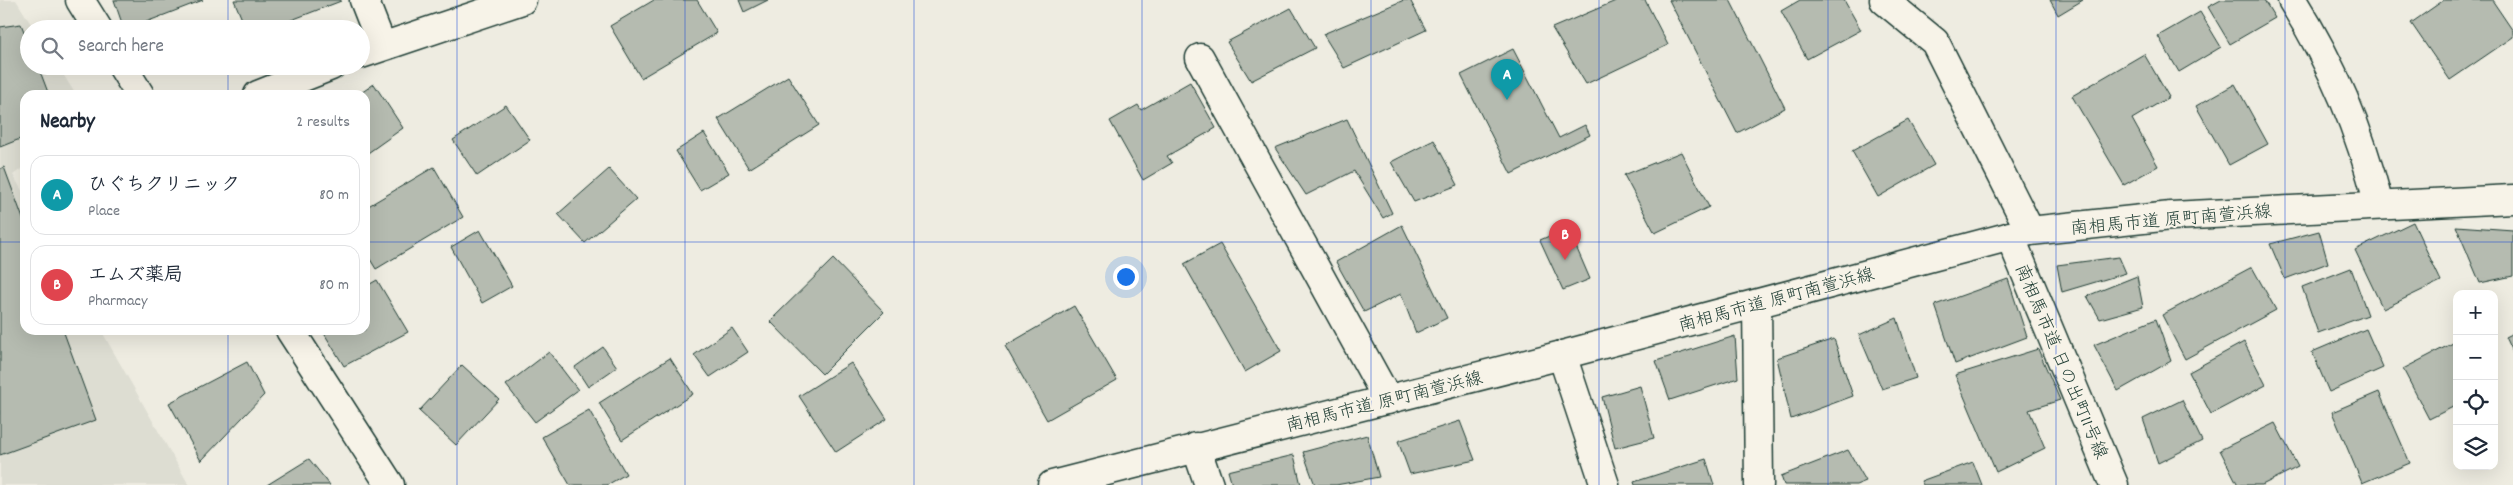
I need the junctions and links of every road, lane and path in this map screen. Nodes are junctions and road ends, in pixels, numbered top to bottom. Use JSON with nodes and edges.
{"nodes":[{"id":1,"x":80,"y":0,"type":"edge"},
{"id":2,"x":364,"y":0,"type":"edge"},
{"id":3,"x":522,"y":0,"type":"edge"},
{"id":4,"x":1884,"y":0,"type":"edge"},
{"id":5,"x":2292,"y":0,"type":"edge"},
{"id":6,"x":92,"y":20,"type":"edge"},
{"id":7,"x":367,"y":20,"type":"edge"},
{"id":8,"x":370,"y":38,"type":"edge"},
{"id":9,"x":372,"y":50,"type":"edge"},
{"id":10,"x":1200,"y":58,"type":"dead end"},
{"id":11,"x":128,"y":75,"type":"edge"},
{"id":12,"x":308,"y":75,"type":"edge"},
{"id":13,"x":137,"y":90,"type":"edge"},
{"id":14,"x":271,"y":90,"type":"edge"},
{"id":15,"x":2513,"y":199,"type":"edge"},
{"id":16,"x":2379,"y":205,"type":"junction"},
{"id":17,"x":2020,"y":234,"type":"junction"},
{"id":18,"x":1757,"y":304,"type":"junction"},
{"id":19,"x":293,"y":335,"type":"edge"},
{"id":20,"x":1562,"y":355,"type":"junction"},
{"id":21,"x":1388,"y":400,"type":"junction"},
{"id":22,"x":1196,"y":447,"type":"junction"},
{"id":23,"x":390,"y":485,"type":"edge"},
{"id":24,"x":1052,"y":485,"type":"edge"},
{"id":25,"x":1208,"y":485,"type":"edge"},
{"id":26,"x":1605,"y":485,"type":"edge"},
{"id":27,"x":1759,"y":485,"type":"edge"},
{"id":28,"x":2114,"y":485,"type":"edge"}],
"edges":[{"from":1,"to":6,"type":"street"},
{"from":2,"to":7,"type":"street"},
{"from":3,"to":9,"type":"street"},
{"from":4,"to":17,"type":"street","name":"南相馬市道 日の出町11号線"},
{"from":5,"to":16,"type":"street"},
{"from":8,"to":9,"type":"street"},
{"from":10,"to":21,"type":"street"},
{"from":11,"to":13,"type":"street"},
{"from":12,"to":14,"type":"street"},
{"from":15,"to":16,"type":"street","name":"南相馬市道 原町南萱浜線"},
{"from":16,"to":17,"type":"street","name":"南相馬市道 原町南萱浜線"},
{"from":17,"to":18,"type":"street","name":"南相馬市道 原町南萱浜線"},
{"from":17,"to":28,"type":"street","name":"南相馬市道 日の出町11号線"},
{"from":18,"to":20,"type":"street","name":"南相馬市道 原町南萱浜線"},
{"from":18,"to":27,"type":"street"},
{"from":19,"to":23,"type":"street"},
{"from":20,"to":21,"type":"street","name":"南相馬市道 原町南萱浜線"},
{"from":20,"to":26,"type":"street"},
{"from":21,"to":22,"type":"street","name":"南相馬市道 原町南萱浜線"},
{"from":22,"to":24,"type":"street","name":"南相馬市道 原町南萱浜線"},
{"from":22,"to":25,"type":"street"}]}
